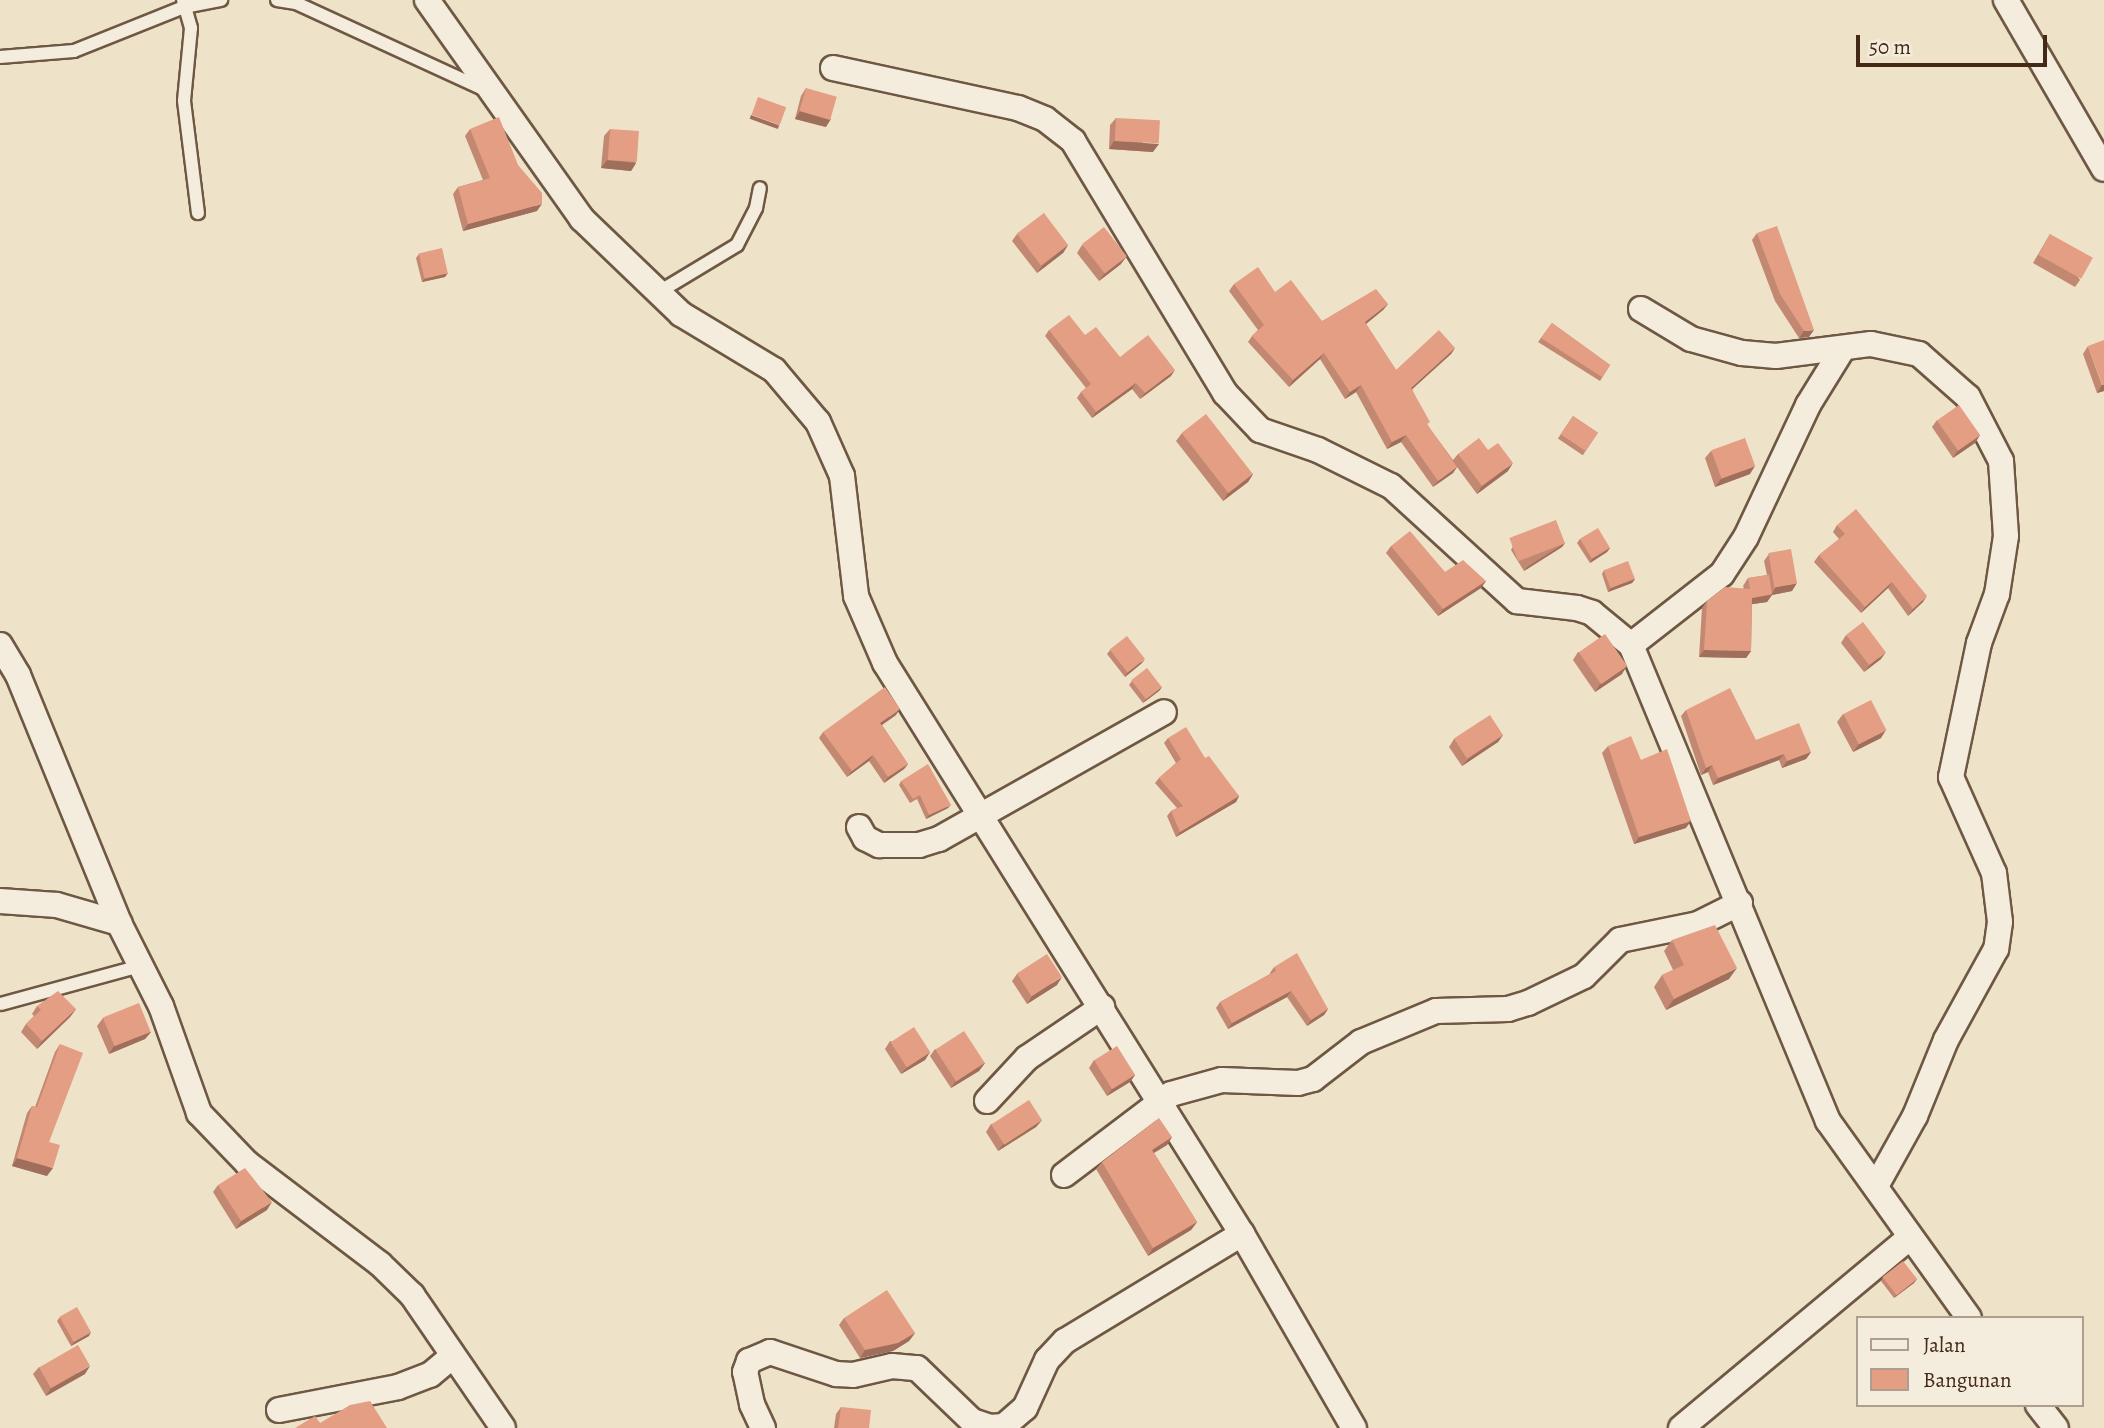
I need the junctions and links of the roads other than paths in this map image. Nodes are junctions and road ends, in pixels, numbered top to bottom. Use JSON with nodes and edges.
{"nodes":[{"id":1,"x":221,"y":0,"type":"edge"},
{"id":2,"x":277,"y":0,"type":"edge"},
{"id":3,"x":427,"y":0,"type":"edge"},
{"id":4,"x":2006,"y":0,"type":"edge"},
{"id":5,"x":183,"y":3,"type":"edge"},
{"id":6,"x":0,"y":57,"type":"edge"},
{"id":7,"x":833,"y":68,"type":"dead end"},
{"id":8,"x":497,"y":96,"type":"junction"},
{"id":9,"x":2104,"y":169,"type":"edge"},
{"id":10,"x":761,"y":188,"type":"dead end"},
{"id":11,"x":198,"y":213,"type":"dead end"},
{"id":12,"x":659,"y":292,"type":"junction"},
{"id":13,"x":1641,"y":309,"type":"dead end"},
{"id":14,"x":1842,"y":350,"type":"junction"},
{"id":15,"x":0,"y":645,"type":"edge"},
{"id":16,"x":1630,"y":645,"type":"junction"},
{"id":17,"x":1164,"y":712,"type":"dead end"},
{"id":18,"x":981,"y":815,"type":"junction"},
{"id":19,"x":859,"y":827,"type":"dead end"},
{"id":20,"x":0,"y":901,"type":"edge"},
{"id":21,"x":1740,"y":903,"type":"junction"},
{"id":22,"x":120,"y":923,"type":"junction"},
{"id":23,"x":140,"y":965,"type":"junction"},
{"id":24,"x":1,"y":1004,"type":"edge"},
{"id":25,"x":1102,"y":1007,"type":"junction"},
{"id":26,"x":986,"y":1101,"type":"dead end"},
{"id":27,"x":1159,"y":1101,"type":"junction"},
{"id":28,"x":1064,"y":1175,"type":"dead end"},
{"id":29,"x":1876,"y":1186,"type":"junction"},
{"id":30,"x":1242,"y":1234,"type":"junction"},
{"id":31,"x":1909,"y":1238,"type":"junction"},
{"id":32,"x":1968,"y":1316,"type":"edge"},
{"id":33,"x":453,"y":1356,"type":"junction"},
{"id":34,"x":2040,"y":1407,"type":"edge"},
{"id":35,"x":279,"y":1410,"type":"dead end"},
{"id":36,"x":503,"y":1428,"type":"edge"},
{"id":37,"x":763,"y":1428,"type":"edge"},
{"id":38,"x":1354,"y":1428,"type":"edge"},
{"id":39,"x":1682,"y":1428,"type":"edge"},
{"id":40,"x":2056,"y":1428,"type":"edge"}],
"edges":[{"from":1,"to":5,"type":"lane"},
{"from":2,"to":8,"type":"lane"},
{"from":3,"to":8,"type":"street"},
{"from":4,"to":9,"type":"street"},
{"from":5,"to":6,"type":"lane"},
{"from":5,"to":11,"type":"lane"},
{"from":7,"to":16,"type":"street"},
{"from":8,"to":12,"type":"street"},
{"from":10,"to":12,"type":"lane"},
{"from":12,"to":18,"type":"street"},
{"from":13,"to":14,"type":"street"},
{"from":14,"to":16,"type":"street"},
{"from":14,"to":29,"type":"street"},
{"from":15,"to":22,"type":"street"},
{"from":16,"to":21,"type":"street"},
{"from":17,"to":18,"type":"street"},
{"from":18,"to":19,"type":"street"},
{"from":18,"to":25,"type":"street"},
{"from":20,"to":22,"type":"street"},
{"from":21,"to":27,"type":"street"},
{"from":21,"to":29,"type":"street"},
{"from":22,"to":23,"type":"street"},
{"from":23,"to":24,"type":"lane"},
{"from":23,"to":33,"type":"street"},
{"from":25,"to":26,"type":"street"},
{"from":25,"to":27,"type":"street"},
{"from":27,"to":28,"type":"street"},
{"from":27,"to":30,"type":"street"},
{"from":29,"to":31,"type":"street"},
{"from":30,"to":37,"type":"street"},
{"from":30,"to":38,"type":"street"},
{"from":31,"to":32,"type":"street"},
{"from":31,"to":39,"type":"street"},
{"from":33,"to":35,"type":"street"},
{"from":33,"to":36,"type":"street"},
{"from":34,"to":40,"type":"street"}]}
